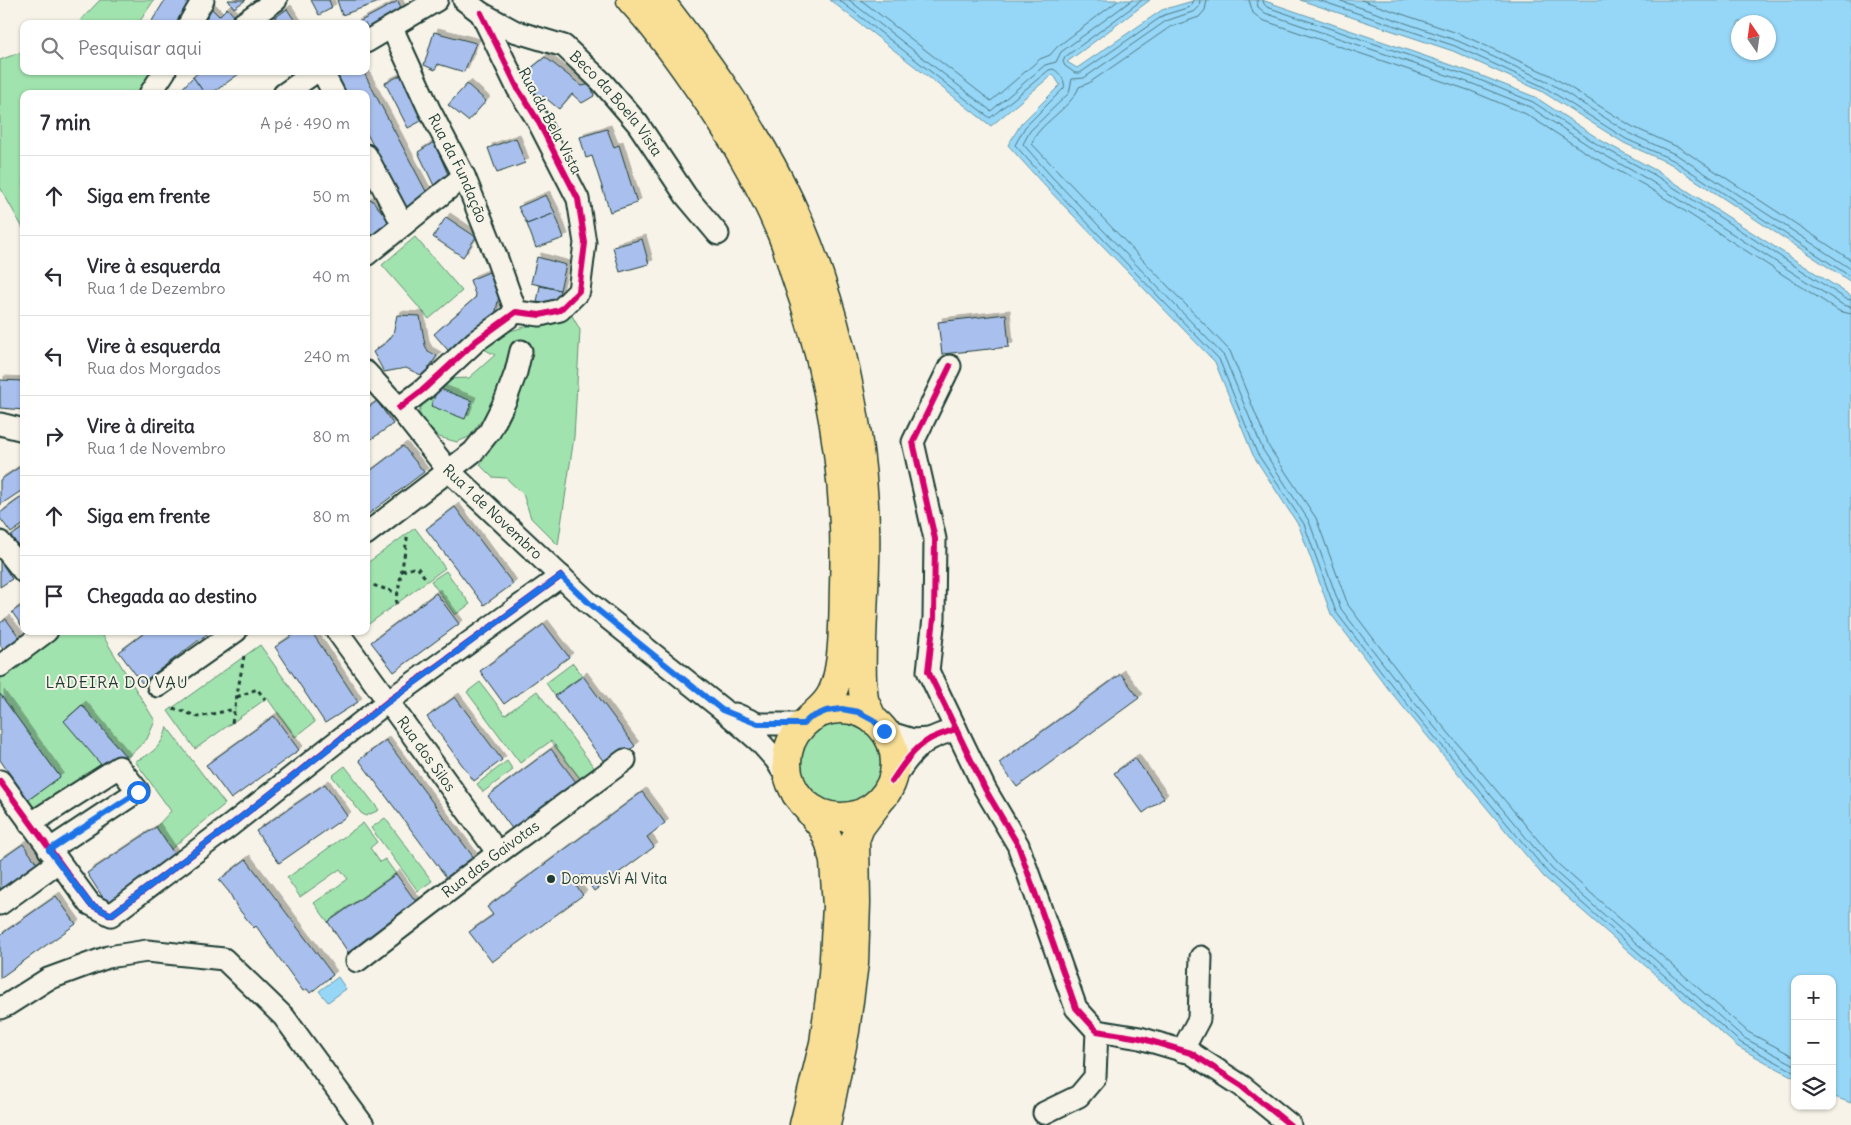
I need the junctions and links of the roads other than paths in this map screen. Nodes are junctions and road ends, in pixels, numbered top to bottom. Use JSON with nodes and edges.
{"nodes":[{"id":1,"x":203,"y":0,"type":"edge"},
{"id":2,"x":276,"y":0,"type":"edge"},
{"id":3,"x":437,"y":0,"type":"edge"},
{"id":4,"x":464,"y":0,"type":"edge"},
{"id":5,"x":631,"y":0,"type":"edge"},
{"id":6,"x":659,"y":0,"type":"edge"},
{"id":7,"x":481,"y":13,"type":"junction"},
{"id":8,"x":191,"y":20,"type":"edge"},
{"id":9,"x":248,"y":20,"type":"edge"},
{"id":10,"x":392,"y":28,"type":"junction"},
{"id":11,"x":370,"y":40,"type":"edge"},
{"id":12,"x":310,"y":75,"type":"edge"},
{"id":13,"x":324,"y":75,"type":"edge"},
{"id":14,"x":290,"y":90,"type":"edge"},
{"id":15,"x":332,"y":90,"type":"edge"},
{"id":16,"x":370,"y":163,"type":"edge"},
{"id":17,"x":464,"y":176,"type":"junction"},
{"id":18,"x":403,"y":225,"type":"junction"},
{"id":19,"x":718,"y":234,"type":"dead end"},
{"id":20,"x":370,"y":251,"type":"edge"},
{"id":21,"x":516,"y":312,"type":"junction"},
{"id":22,"x":521,"y":351,"type":"dead end"},
{"id":23,"x":950,"y":366,"type":"dead end"},
{"id":24,"x":371,"y":386,"type":"edge"},
{"id":25,"x":399,"y":408,"type":"junction"},
{"id":26,"x":0,"y":424,"type":"edge"},
{"id":27,"x":20,"y":429,"type":"edge"},
{"id":28,"x":448,"y":470,"type":"junction"},
{"id":29,"x":370,"y":531,"type":"edge"},
{"id":30,"x":0,"y":542,"type":"edge"},
{"id":31,"x":20,"y":567,"type":"edge"},
{"id":32,"x":561,"y":576,"type":"junction"},
{"id":33,"x":42,"y":635,"type":"edge"},
{"id":34,"x":230,"y":635,"type":"edge"},
{"id":35,"x":340,"y":635,"type":"edge"},
{"id":36,"x":0,"y":666,"type":"edge"},
{"id":37,"x":158,"y":686,"type":"dead end"},
{"id":38,"x":388,"y":702,"type":"junction"},
{"id":39,"x":722,"y":710,"type":"junction"},
{"id":40,"x":807,"y":721,"type":"junction"},
{"id":41,"x":879,"y":725,"type":"junction"},
{"id":42,"x":956,"y":729,"type":"junction"},
{"id":43,"x":929,"y":739,"type":"junction"},
{"id":44,"x":625,"y":760,"type":"dead end"},
{"id":45,"x":0,"y":781,"type":"edge"},
{"id":46,"x":794,"y":789,"type":"junction"},
{"id":47,"x":887,"y":789,"type":"junction"},
{"id":48,"x":30,"y":824,"type":"junction"},
{"id":49,"x":498,"y":853,"type":"junction"},
{"id":50,"x":53,"y":856,"type":"junction"},
{"id":51,"x":0,"y":904,"type":"edge"},
{"id":52,"x":1201,"y":957,"type":"dead end"},
{"id":53,"x":357,"y":960,"type":"dead end"},
{"id":54,"x":0,"y":1008,"type":"edge"},
{"id":55,"x":1097,"y":1030,"type":"junction"},
{"id":56,"x":1182,"y":1051,"type":"junction"},
{"id":57,"x":1044,"y":1113,"type":"dead end"},
{"id":58,"x":364,"y":1125,"type":"edge"},
{"id":59,"x":804,"y":1125,"type":"edge"},
{"id":60,"x":826,"y":1125,"type":"edge"},
{"id":61,"x":1290,"y":1125,"type":"edge"}],
"edges":[{"from":1,"to":8,"type":"street"},
{"from":2,"to":9,"type":"street"},
{"from":3,"to":10,"type":"street"},
{"from":4,"to":7,"type":"street","name":"Beco da Boela Vista"},
{"from":5,"to":40,"type":"main road"},
{"from":6,"to":41,"type":"main road"},
{"from":7,"to":19,"type":"street","name":"Beco da Boela Vista"},
{"from":7,"to":21,"type":"street","name":"Rua da Bela Vista"},
{"from":10,"to":11,"type":"street"},
{"from":10,"to":17,"type":"street","name":"Rua da Fundação"},
{"from":12,"to":14,"type":"street"},
{"from":13,"to":15,"type":"street"},
{"from":16,"to":18,"type":"street"},
{"from":17,"to":18,"type":"street"},
{"from":17,"to":21,"type":"street","name":"Rua da Fundação"},
{"from":18,"to":20,"type":"street"},
{"from":21,"to":25,"type":"street"},
{"from":22,"to":28,"type":"street"},
{"from":23,"to":42,"type":"street"},
{"from":24,"to":25,"type":"street","name":"Rua 1 de Novembro"},
{"from":25,"to":28,"type":"street","name":"Rua 1 de Novembro"},
{"from":26,"to":27,"type":"street"},
{"from":28,"to":29,"type":"street"},
{"from":28,"to":32,"type":"street","name":"Rua 1 de Novembro"},
{"from":30,"to":31,"type":"street"},
{"from":32,"to":38,"type":"street"},
{"from":32,"to":39,"type":"street","name":"Rua 1 de Novembro"},
{"from":33,"to":36,"type":"street"},
{"from":34,"to":37,"type":"street"},
{"from":35,"to":38,"type":"street","name":"Rua dos Silos"},
{"from":38,"to":49,"type":"street","name":"Rua dos Silos"},
{"from":38,"to":50,"type":"street"},
{"from":39,"to":40,"type":"street"},
{"from":39,"to":46,"type":"street"},
{"from":40,"to":41,"type":"main road"},
{"from":40,"to":46,"type":"main road"},
{"from":41,"to":43,"type":"street"},
{"from":41,"to":47,"type":"main road"},
{"from":42,"to":43,"type":"street"},
{"from":42,"to":55,"type":"street"},
{"from":43,"to":47,"type":"street"},
{"from":44,"to":49,"type":"street","name":"Rua das Gaivotas"},
{"from":45,"to":48,"type":"street"},
{"from":46,"to":47,"type":"main road"},
{"from":46,"to":59,"type":"main road"},
{"from":47,"to":60,"type":"main road"},
{"from":48,"to":50,"type":"street"},
{"from":48,"to":50,"type":"street"},
{"from":49,"to":53,"type":"street","name":"Rua das Gaivotas"},
{"from":50,"to":51,"type":"street"},
{"from":52,"to":56,"type":"street"},
{"from":54,"to":58,"type":"street"},
{"from":55,"to":56,"type":"street"},
{"from":55,"to":57,"type":"street"},
{"from":56,"to":61,"type":"street"}]}
